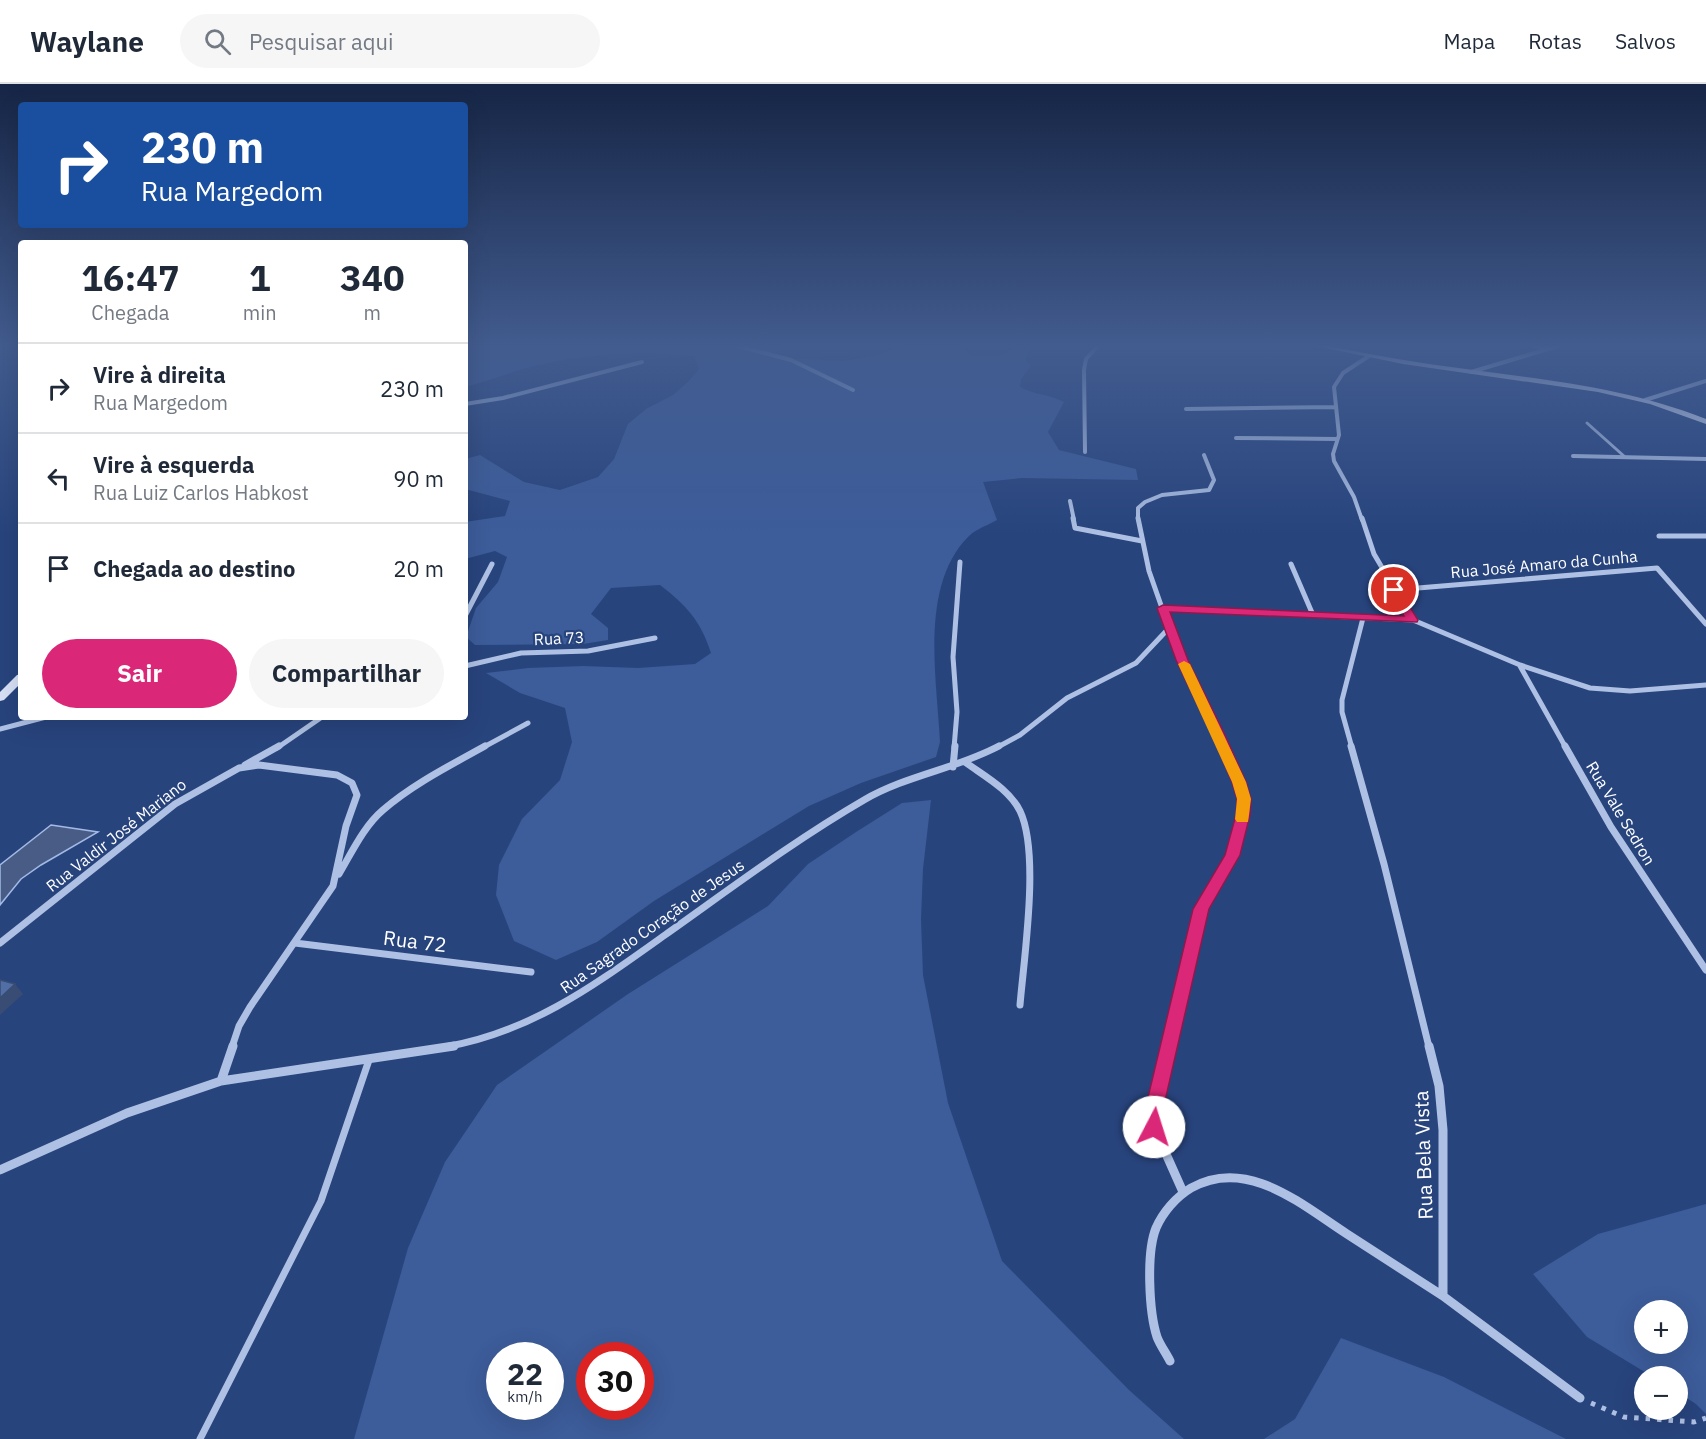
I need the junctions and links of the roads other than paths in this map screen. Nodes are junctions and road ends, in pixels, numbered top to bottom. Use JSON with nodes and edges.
{"nodes":[{"id":1,"x":1084,"y":409,"type":"edge"},
{"id":2,"x":1335,"y":409,"type":"edge"},
{"id":3,"x":1671,"y":409,"type":"edge"},
{"id":4,"x":1706,"y":422,"type":"edge"},
{"id":5,"x":1587,"y":423,"type":"dead end"},
{"id":6,"x":1236,"y":438,"type":"dead end"},
{"id":7,"x":1337,"y":440,"type":"junction"},
{"id":8,"x":1085,"y":452,"type":"dead end"},
{"id":9,"x":1204,"y":455,"type":"dead end"},
{"id":10,"x":1573,"y":456,"type":"dead end"},
{"id":11,"x":1625,"y":457,"type":"junction"},
{"id":12,"x":1706,"y":459,"type":"edge"},
{"id":13,"x":1070,"y":501,"type":"dead end"},
{"id":14,"x":1659,"y":536,"type":"dead end"},
{"id":15,"x":1706,"y":536,"type":"edge"},
{"id":16,"x":1142,"y":541,"type":"junction"},
{"id":17,"x":960,"y":562,"type":"dead end"},
{"id":18,"x":492,"y":564,"type":"dead end"},
{"id":19,"x":1291,"y":564,"type":"dead end"},
{"id":20,"x":1394,"y":590,"type":"junction"},
{"id":21,"x":1163,"y":608,"type":"junction"},
{"id":22,"x":468,"y":610,"type":"edge"},
{"id":23,"x":1313,"y":615,"type":"junction"},
{"id":24,"x":1363,"y":618,"type":"junction"},
{"id":25,"x":1413,"y":620,"type":"junction"},
{"id":26,"x":1706,"y":624,"type":"edge"},
{"id":27,"x":1169,"y":628,"type":"junction"},
{"id":28,"x":655,"y":638,"type":"dead end"},
{"id":29,"x":468,"y":665,"type":"edge"},
{"id":30,"x":1520,"y":665,"type":"junction"},
{"id":31,"x":18,"y":680,"type":"edge"},
{"id":32,"x":1706,"y":685,"type":"edge"},
{"id":33,"x":0,"y":698,"type":"edge"},
{"id":34,"x":34,"y":720,"type":"edge"},
{"id":35,"x":317,"y":720,"type":"edge"},
{"id":36,"x":528,"y":723,"type":"dead end"},
{"id":37,"x":0,"y":729,"type":"edge"},
{"id":38,"x":965,"y":762,"type":"junction"},
{"id":39,"x":952,"y":766,"type":"junction"},
{"id":40,"x":239,"y":768,"type":"junction"},
{"id":41,"x":338,"y":875,"type":"junction"},
{"id":42,"x":0,"y":943,"type":"edge"},
{"id":43,"x":295,"y":943,"type":"junction"},
{"id":44,"x":1706,"y":970,"type":"edge"},
{"id":45,"x":531,"y":972,"type":"dead end"},
{"id":46,"x":1020,"y":1005,"type":"dead end"},
{"id":47,"x":369,"y":1060,"type":"junction"},
{"id":48,"x":221,"y":1080,"type":"junction"},
{"id":49,"x":0,"y":1170,"type":"edge"},
{"id":50,"x":1183,"y":1192,"type":"junction"},
{"id":51,"x":1443,"y":1296,"type":"junction"},
{"id":52,"x":1170,"y":1361,"type":"dead end"},
{"id":53,"x":1580,"y":1398,"type":"road end"},
{"id":54,"x":200,"y":1439,"type":"edge"}],
"edges":[{"from":1,"to":8,"type":"street"},
{"from":2,"to":7,"type":"street"},
{"from":3,"to":4,"type":"main road"},
{"from":5,"to":11,"type":"lane"},
{"from":6,"to":7,"type":"street"},
{"from":7,"to":20,"type":"street"},
{"from":9,"to":16,"type":"street"},
{"from":10,"to":11,"type":"street"},
{"from":11,"to":12,"type":"street"},
{"from":13,"to":16,"type":"street"},
{"from":14,"to":15,"type":"street"},
{"from":16,"to":21,"type":"street"},
{"from":17,"to":39,"type":"street"},
{"from":18,"to":22,"type":"street"},
{"from":19,"to":23,"type":"street"},
{"from":20,"to":25,"type":"street"},
{"from":20,"to":26,"type":"street","name":"Rua José Amaro da Cunha"},
{"from":21,"to":23,"type":"street"},
{"from":21,"to":27,"type":"street"},
{"from":23,"to":24,"type":"street"},
{"from":24,"to":25,"type":"street"},
{"from":24,"to":51,"type":"street","name":"Rua Bela Vista"},
{"from":25,"to":30,"type":"street"},
{"from":27,"to":38,"type":"street","name":"Rua Sagrado Coração de Jesus"},
{"from":27,"to":50,"type":"street"},
{"from":28,"to":29,"type":"street","name":"Rua 73"},
{"from":30,"to":32,"type":"street"},
{"from":30,"to":44,"type":"street","name":"Rua Vale Sedron"},
{"from":31,"to":33,"type":"main road"},
{"from":34,"to":37,"type":"street"},
{"from":35,"to":40,"type":"street"},
{"from":36,"to":41,"type":"street"},
{"from":38,"to":39,"type":"street","name":"Rua Sagrado Coração de Jesus"},
{"from":38,"to":46,"type":"street"},
{"from":39,"to":47,"type":"street","name":"Rua Sagrado Coração de Jesus"},
{"from":40,"to":41,"type":"street","name":"Rua Valdir José Mariano"},
{"from":40,"to":42,"type":"street","name":"Rua Valdir José Mariano"},
{"from":41,"to":43,"type":"street","name":"Rua Valdir José Mariano"},
{"from":43,"to":45,"type":"street","name":"Rua 72"},
{"from":43,"to":48,"type":"street","name":"Rua Valdir José Mariano"},
{"from":47,"to":48,"type":"street","name":"Rua Sagrado Coração de Jesus"},
{"from":47,"to":54,"type":"lane"},
{"from":48,"to":49,"type":"street","name":"Rua Sagrado Coração de Jesus"},
{"from":50,"to":51,"type":"street"},
{"from":50,"to":52,"type":"street"},
{"from":51,"to":53,"type":"street"}]}
